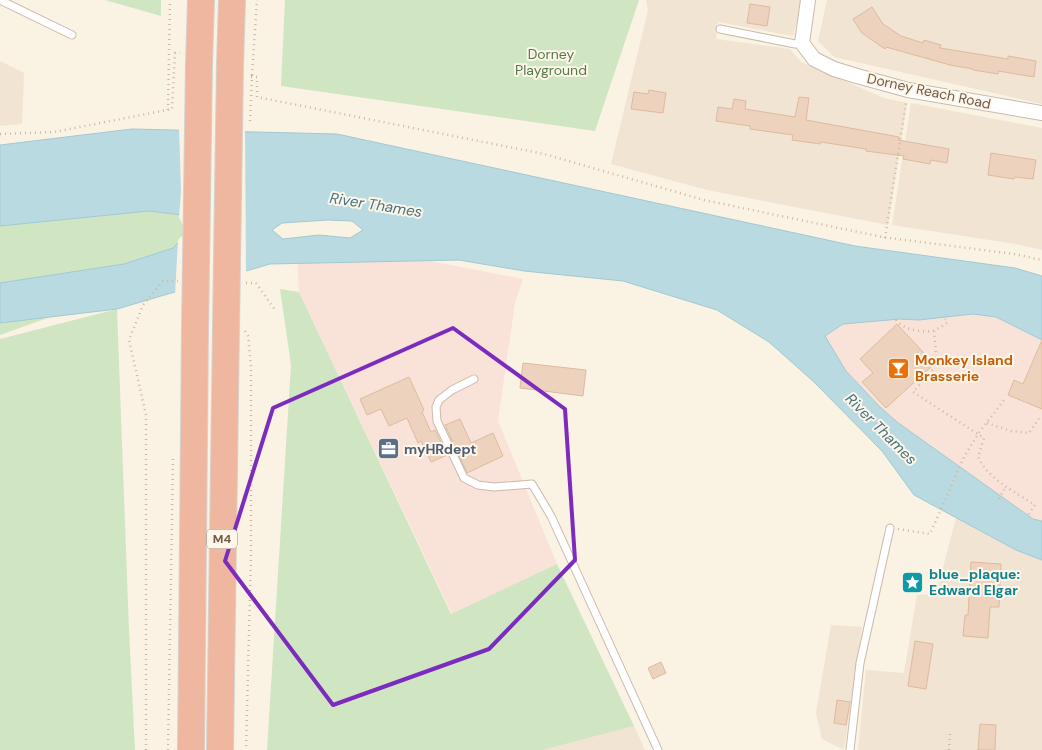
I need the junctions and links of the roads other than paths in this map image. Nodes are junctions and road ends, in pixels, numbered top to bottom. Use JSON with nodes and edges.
{"nodes":[{"id":1,"x":0,"y":0,"type":"edge"},
{"id":2,"x":201,"y":0,"type":"edge"},
{"id":3,"x":232,"y":0,"type":"edge"},
{"id":4,"x":807,"y":4,"type":"edge"},
{"id":5,"x":720,"y":29,"type":"dead end"},
{"id":6,"x":72,"y":34,"type":"dead end"},
{"id":7,"x":802,"y":43,"type":"junction"},
{"id":8,"x":1042,"y":113,"type":"edge"},
{"id":9,"x":474,"y":379,"type":"dead end"},
{"id":10,"x":890,"y":528,"type":"road end"},
{"id":11,"x":191,"y":750,"type":"edge"},
{"id":12,"x":220,"y":750,"type":"edge"},
{"id":13,"x":658,"y":750,"type":"edge"},
{"id":14,"x":850,"y":750,"type":"edge"}],
"edges":[{"from":1,"to":6,"type":"lane"},
{"from":2,"to":11,"type":"highway","number":"M4","bridge":true},
{"from":3,"to":12,"type":"highway","number":"M4","bridge":true},
{"from":4,"to":7,"type":"street"},
{"from":5,"to":7,"type":"lane"},
{"from":7,"to":8,"type":"street","name":"Dorney Reach Road"},
{"from":9,"to":13,"type":"lane"},
{"from":10,"to":14,"type":"lane"}]}
